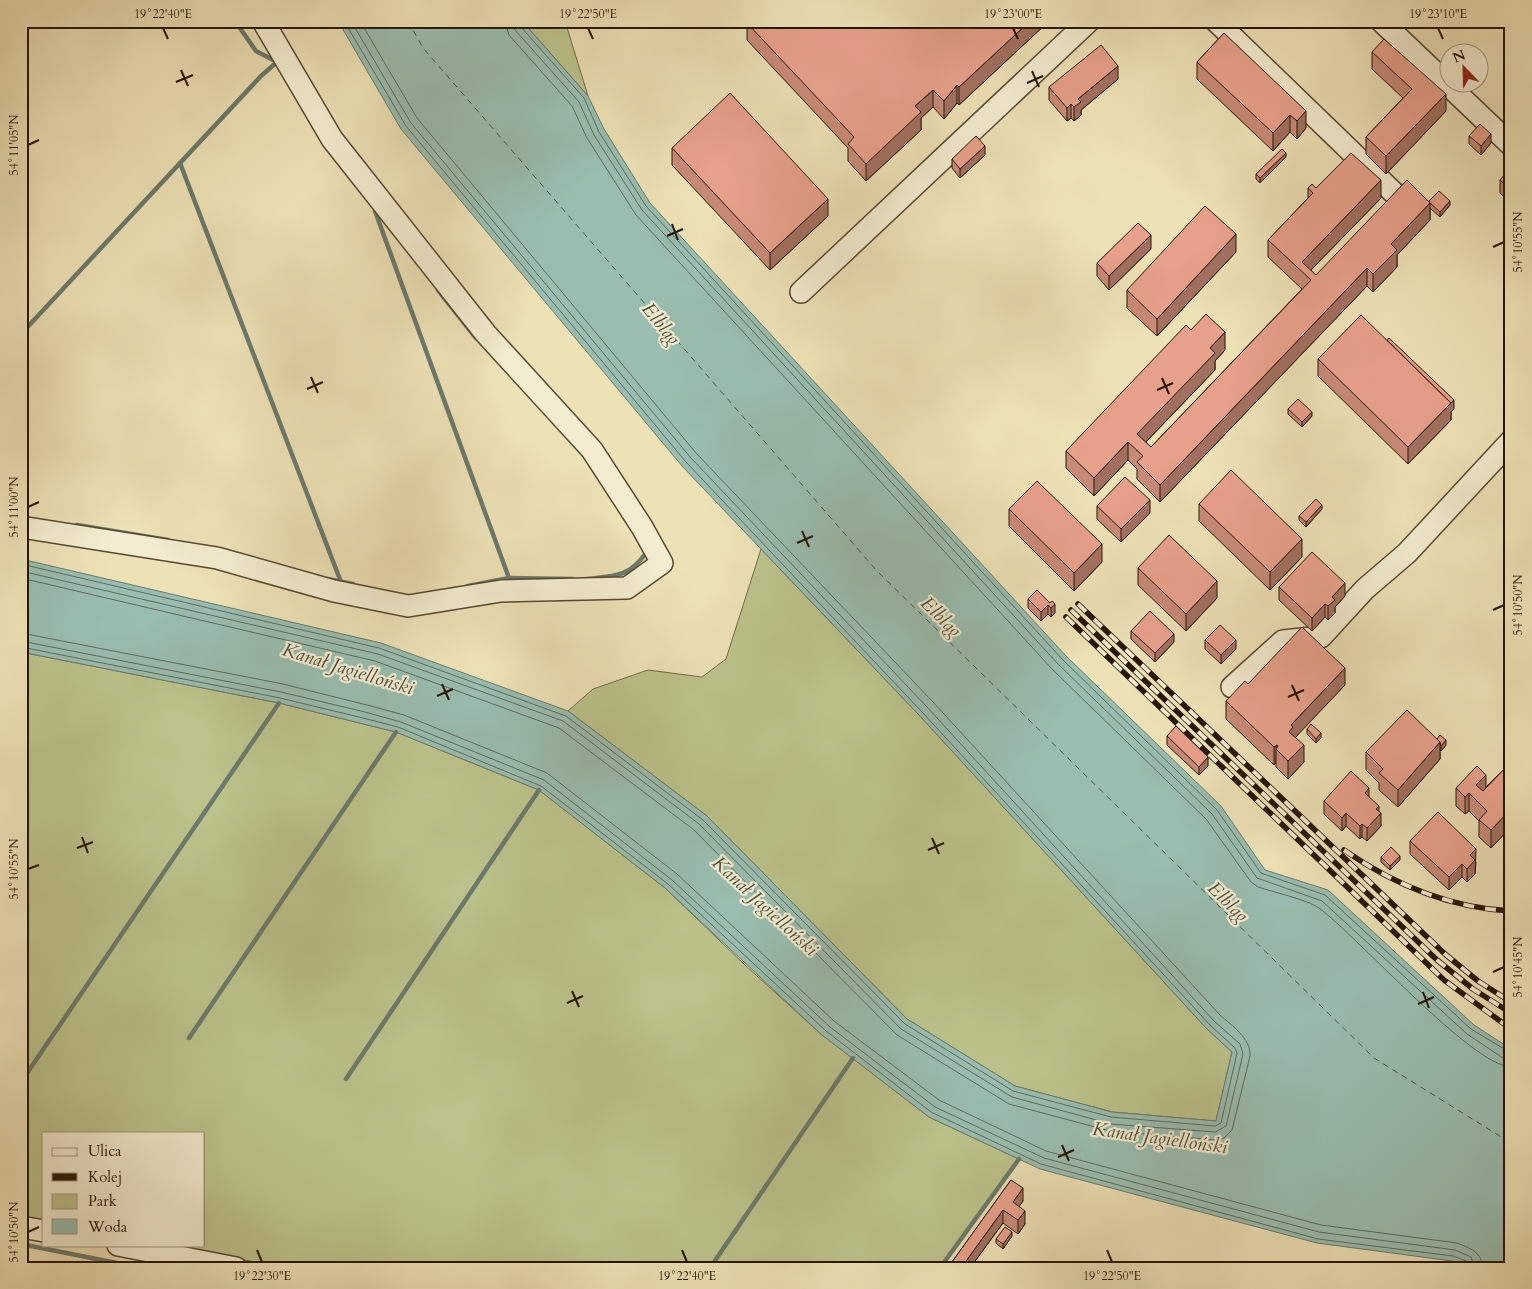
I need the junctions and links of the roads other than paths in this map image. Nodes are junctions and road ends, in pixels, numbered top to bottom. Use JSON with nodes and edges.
{"nodes":[{"id":1,"x":264,"y":21,"type":"edge"},
{"id":2,"x":1089,"y":21,"type":"edge"},
{"id":3,"x":1216,"y":21,"type":"edge"},
{"id":4,"x":1381,"y":21,"type":"edge"},
{"id":5,"x":1511,"y":145,"type":"edge"},
{"id":6,"x":1394,"y":193,"type":"edge"},
{"id":7,"x":801,"y":292,"type":"dead end"},
{"id":8,"x":1511,"y":442,"type":"edge"},
{"id":9,"x":21,"y":527,"type":"edge"},
{"id":10,"x":1232,"y":687,"type":"dead end"},
{"id":11,"x":21,"y":1227,"type":"edge"},
{"id":12,"x":42,"y":1231,"type":"edge"},
{"id":13,"x":123,"y":1246,"type":"edge"},
{"id":14,"x":236,"y":1268,"type":"edge"}],
"edges":[{"from":1,"to":9,"type":"street"},
{"from":2,"to":7,"type":"street"},
{"from":3,"to":6,"type":"street"},
{"from":4,"to":5,"type":"street"},
{"from":8,"to":10,"type":"street"},
{"from":11,"to":12,"type":"street"},
{"from":13,"to":14,"type":"street"}]}
